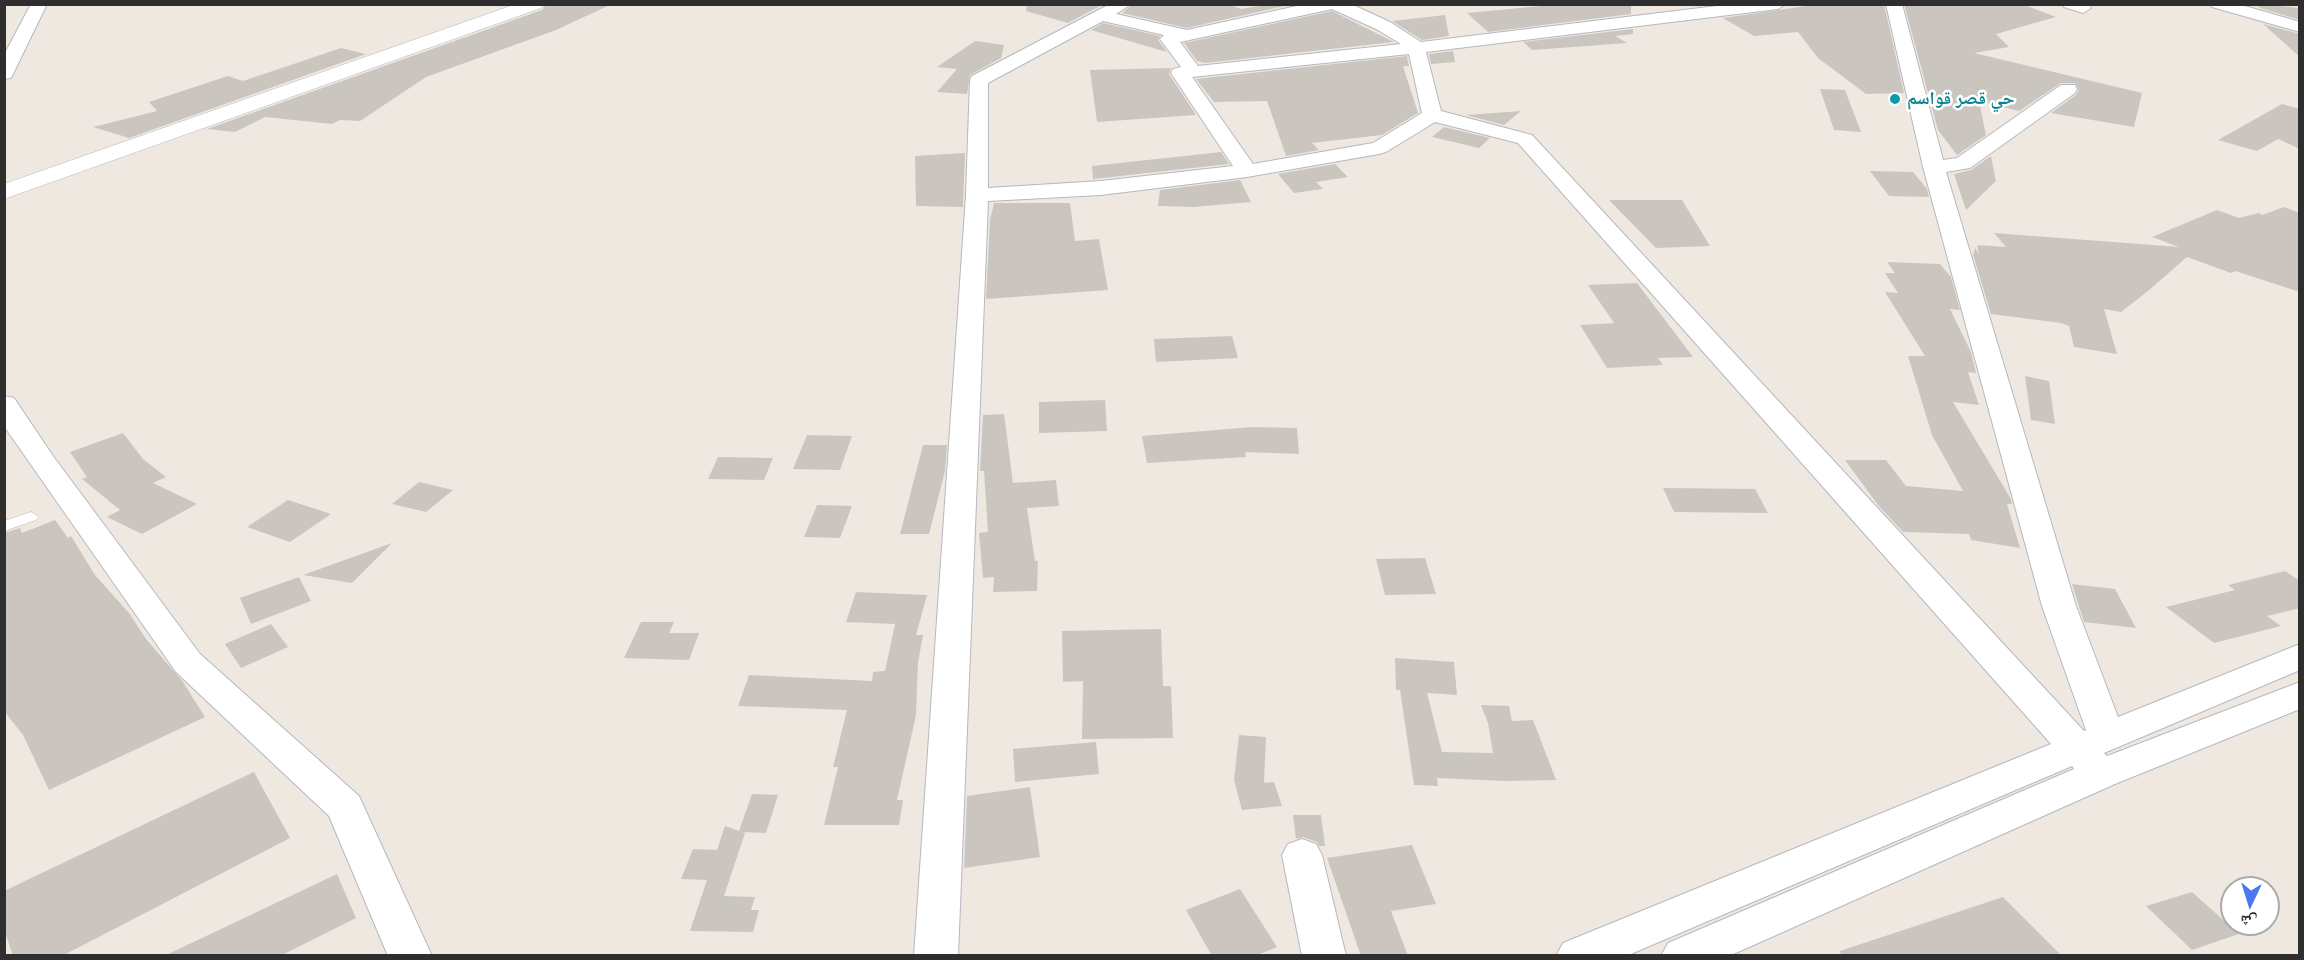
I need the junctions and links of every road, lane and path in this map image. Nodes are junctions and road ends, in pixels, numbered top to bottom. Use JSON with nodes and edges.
{"nodes":[{"id":1,"x":39,"y":4,"type":"edge"},
{"id":2,"x":535,"y":4,"type":"edge"},
{"id":3,"x":1123,"y":4,"type":"edge"},
{"id":4,"x":1331,"y":4,"type":"edge"},
{"id":5,"x":1336,"y":4,"type":"edge"},
{"id":6,"x":1778,"y":4,"type":"edge"},
{"id":7,"x":1894,"y":4,"type":"edge"},
{"id":8,"x":2218,"y":4,"type":"edge"},
{"id":9,"x":1102,"y":16,"type":"junction"},
{"id":10,"x":2300,"y":27,"type":"edge"},
{"id":11,"x":1186,"y":35,"type":"junction"},
{"id":12,"x":1416,"y":48,"type":"junction"},
{"id":13,"x":1193,"y":71,"type":"junction"},
{"id":14,"x":4,"y":74,"type":"edge"},
{"id":15,"x":2068,"y":89,"type":"dead end"},
{"id":16,"x":1432,"y":115,"type":"junction"},
{"id":17,"x":1934,"y":167,"type":"junction"},
{"id":18,"x":1247,"y":171,"type":"junction"},
{"id":19,"x":4,"y":192,"type":"edge"},
{"id":20,"x":977,"y":195,"type":"junction"},
{"id":21,"x":4,"y":404,"type":"edge"},
{"id":22,"x":31,"y":517,"type":"dead end"},
{"id":23,"x":4,"y":526,"type":"edge"},
{"id":24,"x":2300,"y":656,"type":"edge"},
{"id":25,"x":2300,"y":695,"type":"edge"},
{"id":26,"x":2095,"y":752,"type":"junction"},
{"id":27,"x":1302,"y":855,"type":"dead end"},
{"id":28,"x":410,"y":956,"type":"edge"},
{"id":29,"x":936,"y":956,"type":"edge"},
{"id":30,"x":1324,"y":956,"type":"edge"},
{"id":31,"x":1578,"y":956,"type":"edge"},
{"id":32,"x":1683,"y":956,"type":"edge"}],
"edges":[{"from":1,"to":14,"type":"street"},
{"from":2,"to":19,"type":"street"},
{"from":3,"to":9,"type":"street"},
{"from":4,"to":11,"type":"street"},
{"from":5,"to":12,"type":"street"},
{"from":6,"to":12,"type":"street"},
{"from":7,"to":17,"type":"street"},
{"from":8,"to":10,"type":"street"},
{"from":9,"to":11,"type":"street"},
{"from":9,"to":20,"type":"street"},
{"from":11,"to":13,"type":"street"},
{"from":12,"to":13,"type":"street"},
{"from":12,"to":16,"type":"street"},
{"from":13,"to":18,"type":"street"},
{"from":15,"to":17,"type":"street"},
{"from":16,"to":18,"type":"street"},
{"from":16,"to":26,"type":"street"},
{"from":17,"to":26,"type":"street"},
{"from":18,"to":20,"type":"street"},
{"from":20,"to":29,"type":"street"},
{"from":21,"to":28,"type":"street"},
{"from":22,"to":23,"type":"lane"},
{"from":24,"to":26,"type":"street"},
{"from":25,"to":26,"type":"street"},
{"from":26,"to":31,"type":"street"},
{"from":26,"to":32,"type":"street"},
{"from":27,"to":30,"type":"street"}]}
